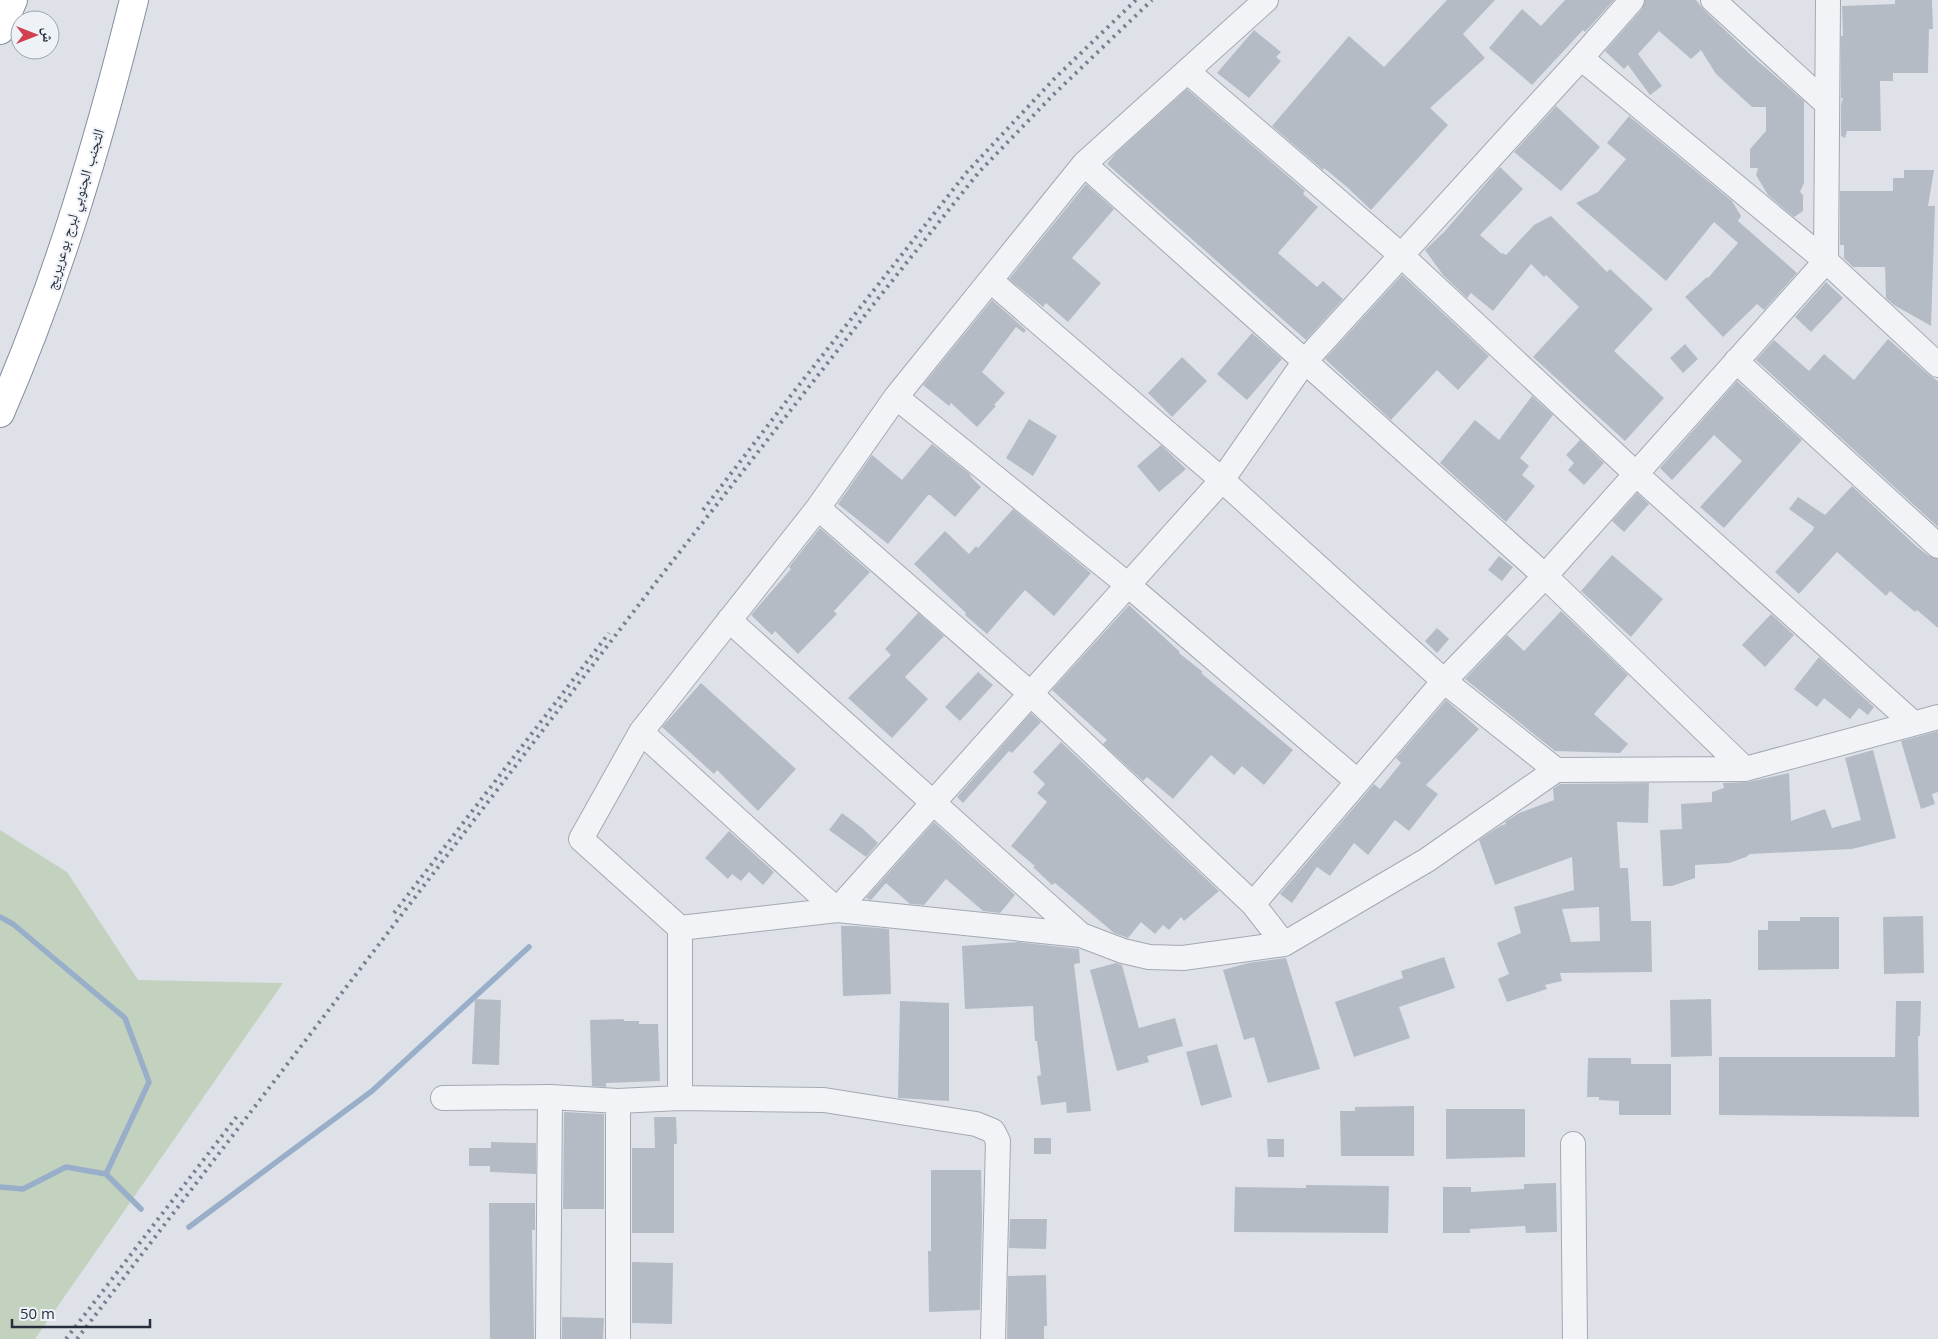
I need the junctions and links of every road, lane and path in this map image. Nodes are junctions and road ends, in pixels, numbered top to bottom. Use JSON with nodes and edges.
{"nodes":[{"id":1,"x":13,"y":0,"type":"edge"},
{"id":2,"x":134,"y":0,"type":"edge"},
{"id":3,"x":1266,"y":0,"type":"edge"},
{"id":4,"x":1632,"y":0,"type":"edge"},
{"id":5,"x":1713,"y":0,"type":"edge"},
{"id":6,"x":1828,"y":0,"type":"edge"},
{"id":7,"x":0,"y":30,"type":"edge"},
{"id":8,"x":1581,"y":58,"type":"junction"},
{"id":9,"x":1187,"y":71,"type":"junction"},
{"id":10,"x":1827,"y":104,"type":"junction"},
{"id":11,"x":1084,"y":164,"type":"junction"},
{"id":12,"x":1401,"y":254,"type":"junction"},
{"id":13,"x":1826,"y":261,"type":"junction"},
{"id":14,"x":991,"y":281,"type":"junction"},
{"id":15,"x":1305,"y":361,"type":"junction"},
{"id":16,"x":1736,"y":361,"type":"junction"},
{"id":17,"x":1938,"y":365,"type":"edge"},
{"id":18,"x":896,"y":398,"type":"junction"},
{"id":19,"x":0,"y":413,"type":"edge"},
{"id":20,"x":1636,"y":474,"type":"junction"},
{"id":21,"x":1222,"y":480,"type":"junction"},
{"id":22,"x":818,"y":508,"type":"junction"},
{"id":23,"x":1938,"y":546,"type":"edge"},
{"id":24,"x":1545,"y":576,"type":"junction"},
{"id":25,"x":1128,"y":585,"type":"junction"},
{"id":26,"x":729,"y":620,"type":"junction"},
{"id":27,"x":1444,"y":682,"type":"junction"},
{"id":28,"x":1031,"y":694,"type":"junction"},
{"id":29,"x":1938,"y":717,"type":"edge"},
{"id":30,"x":1913,"y":723,"type":"junction"},
{"id":31,"x":641,"y":732,"type":"junction"},
{"id":32,"x":1745,"y":769,"type":"junction"},
{"id":33,"x":1556,"y":770,"type":"junction"},
{"id":34,"x":1357,"y":781,"type":"junction"},
{"id":35,"x":933,"y":802,"type":"junction"},
{"id":36,"x":1253,"y":904,"type":"junction"},
{"id":37,"x":836,"y":910,"type":"junction"},
{"id":38,"x":680,"y":928,"type":"junction"},
{"id":39,"x":1081,"y":935,"type":"junction"},
{"id":40,"x":1284,"y":944,"type":"junction"},
{"id":41,"x":443,"y":1098,"type":"dead end"},
{"id":42,"x":550,"y":1098,"type":"junction"},
{"id":43,"x":680,"y":1098,"type":"junction"},
{"id":44,"x":618,"y":1101,"type":"junction"},
{"id":45,"x":1573,"y":1144,"type":"dead end"},
{"id":46,"x":548,"y":1339,"type":"edge"},
{"id":47,"x":618,"y":1339,"type":"edge"},
{"id":48,"x":993,"y":1339,"type":"edge"},
{"id":49,"x":1575,"y":1339,"type":"edge"}],
"edges":[{"from":1,"to":7,"type":"highway"},
{"from":2,"to":19,"type":"highway","name":"التجنب الجنوبي لبرج بوعريريج"},
{"from":3,"to":9,"type":"street"},
{"from":4,"to":8,"type":"street"},
{"from":5,"to":10,"type":"street"},
{"from":6,"to":10,"type":"street"},
{"from":8,"to":12,"type":"street"},
{"from":8,"to":13,"type":"street"},
{"from":9,"to":11,"type":"street"},
{"from":9,"to":12,"type":"street"},
{"from":10,"to":13,"type":"street"},
{"from":11,"to":14,"type":"street"},
{"from":11,"to":15,"type":"street"},
{"from":12,"to":15,"type":"street"},
{"from":12,"to":20,"type":"street"},
{"from":13,"to":16,"type":"street"},
{"from":13,"to":17,"type":"street"},
{"from":14,"to":18,"type":"street"},
{"from":14,"to":21,"type":"street"},
{"from":15,"to":21,"type":"street"},
{"from":15,"to":24,"type":"street"},
{"from":16,"to":20,"type":"street"},
{"from":16,"to":23,"type":"street"},
{"from":18,"to":22,"type":"street"},
{"from":18,"to":25,"type":"street"},
{"from":20,"to":24,"type":"street"},
{"from":20,"to":30,"type":"street"},
{"from":21,"to":25,"type":"street"},
{"from":21,"to":27,"type":"street"},
{"from":22,"to":26,"type":"street"},
{"from":22,"to":28,"type":"street"},
{"from":24,"to":27,"type":"street"},
{"from":24,"to":32,"type":"street"},
{"from":25,"to":28,"type":"street"},
{"from":25,"to":34,"type":"street"},
{"from":26,"to":31,"type":"street"},
{"from":26,"to":35,"type":"street"},
{"from":27,"to":33,"type":"street"},
{"from":27,"to":34,"type":"street"},
{"from":28,"to":35,"type":"street"},
{"from":28,"to":36,"type":"street"},
{"from":29,"to":30,"type":"street"},
{"from":30,"to":32,"type":"street"},
{"from":31,"to":37,"type":"street"},
{"from":31,"to":38,"type":"street"},
{"from":32,"to":33,"type":"street"},
{"from":33,"to":40,"type":"street"},
{"from":34,"to":36,"type":"street"},
{"from":35,"to":37,"type":"street"},
{"from":35,"to":39,"type":"street"},
{"from":36,"to":40,"type":"street"},
{"from":37,"to":38,"type":"street"},
{"from":37,"to":39,"type":"street"},
{"from":38,"to":43,"type":"street"},
{"from":39,"to":40,"type":"street"},
{"from":41,"to":42,"type":"street"},
{"from":42,"to":44,"type":"street"},
{"from":42,"to":46,"type":"street"},
{"from":43,"to":44,"type":"street"},
{"from":43,"to":48,"type":"street"},
{"from":44,"to":47,"type":"street"},
{"from":45,"to":49,"type":"street"}]}
